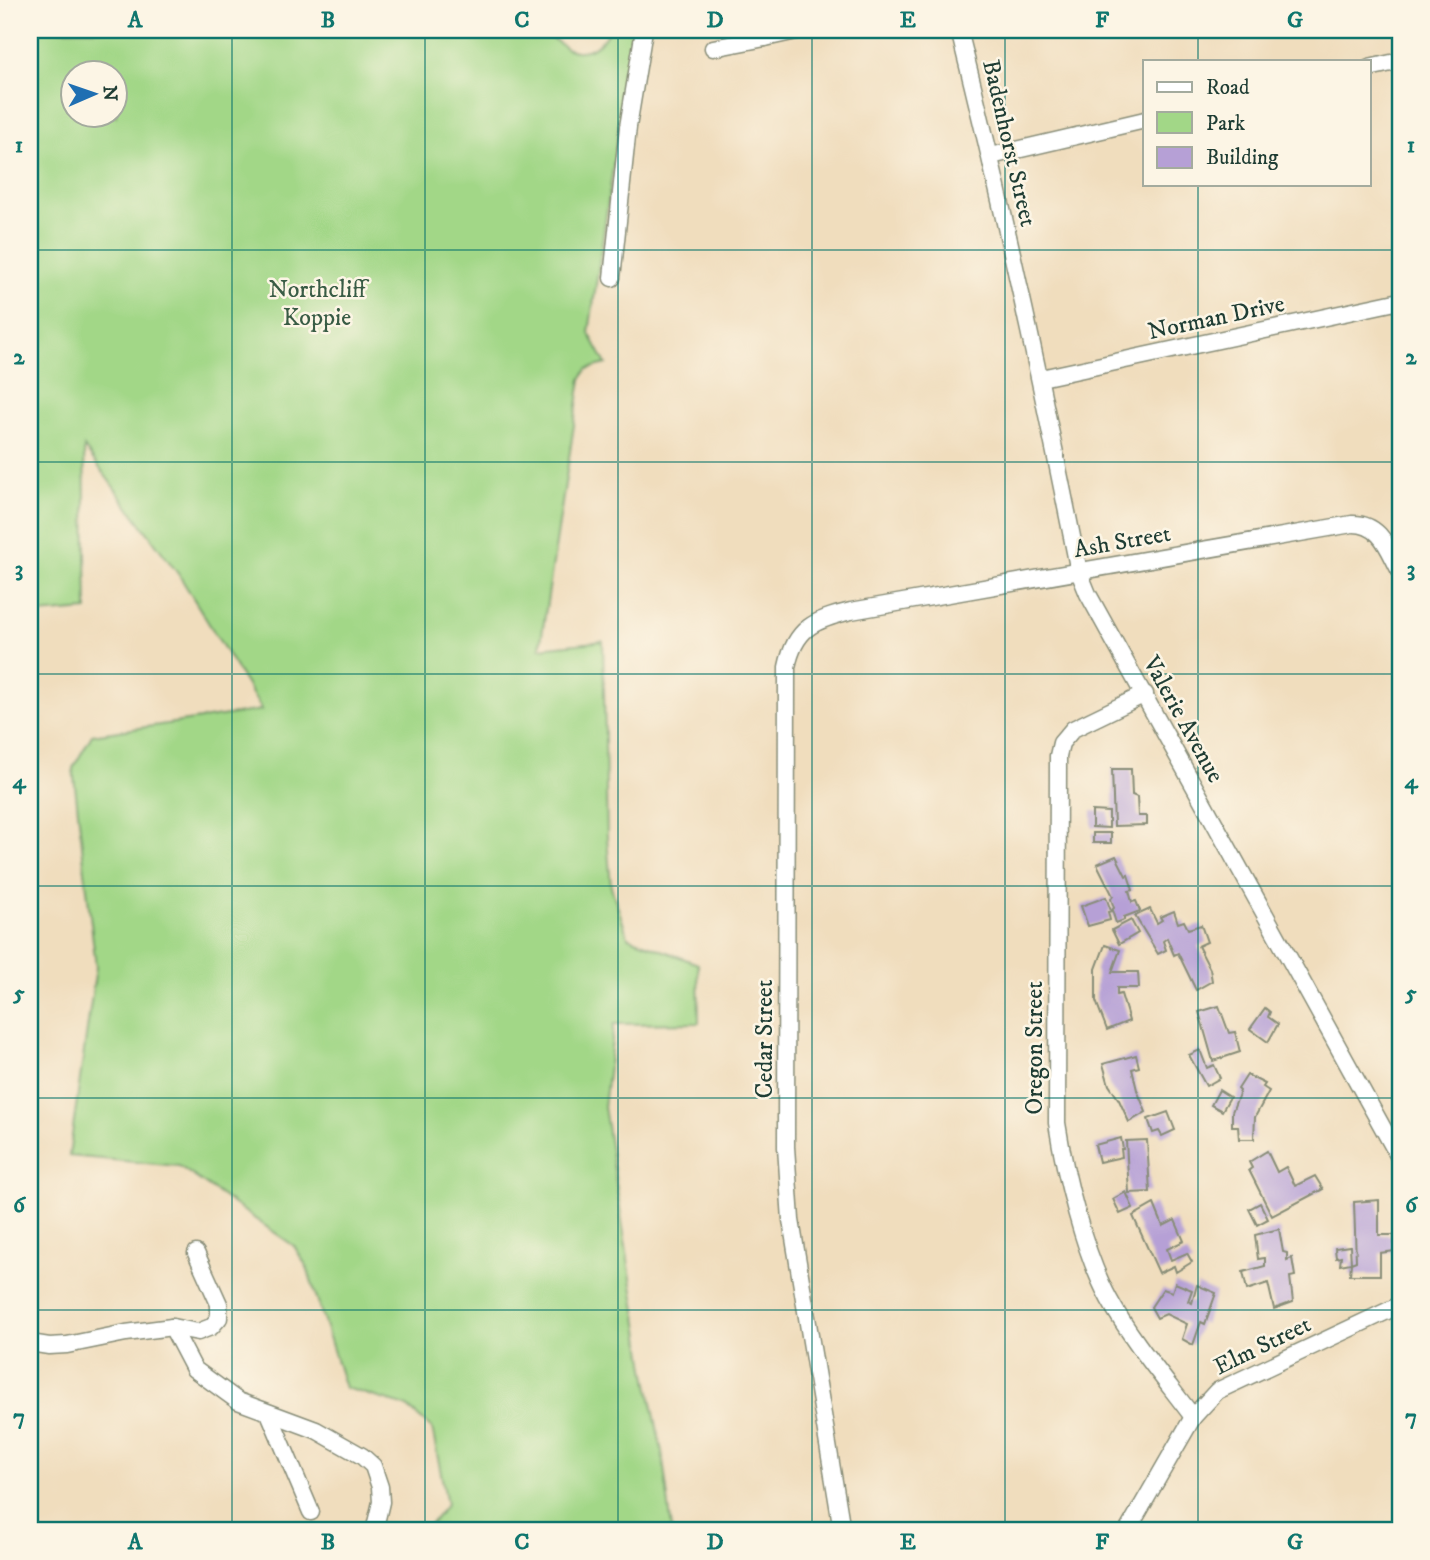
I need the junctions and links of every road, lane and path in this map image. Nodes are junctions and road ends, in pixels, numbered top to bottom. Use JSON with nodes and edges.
{"nodes":[{"id":1,"x":644,"y":30,"type":"edge"},
{"id":2,"x":802,"y":30,"type":"edge"},
{"id":3,"x":959,"y":30,"type":"edge"},
{"id":4,"x":764,"y":34,"type":"edge"},
{"id":5,"x":713,"y":48,"type":"dead end"},
{"id":6,"x":1400,"y":61,"type":"edge"},
{"id":7,"x":1370,"y":68,"type":"edge"},
{"id":8,"x":1143,"y":120,"type":"edge"},
{"id":9,"x":991,"y":156,"type":"junction"},
{"id":10,"x":1016,"y":267,"type":"joint"},
{"id":11,"x":612,"y":278,"type":"dead end"},
{"id":12,"x":1400,"y":301,"type":"edge"},
{"id":13,"x":1041,"y":378,"type":"junction"},
{"id":14,"x":1400,"y":571,"type":"edge"},
{"id":15,"x":1079,"y":572,"type":"junction"},
{"id":16,"x":882,"y":606,"type":"joint"},
{"id":17,"x":1145,"y":694,"type":"junction"},
{"id":18,"x":1400,"y":1159,"type":"edge"},
{"id":19,"x":197,"y":1254,"type":"dead end"},
{"id":20,"x":1400,"y":1305,"type":"edge"},
{"id":21,"x":172,"y":1327,"type":"junction"},
{"id":22,"x":30,"y":1343,"type":"edge"},
{"id":23,"x":269,"y":1413,"type":"junction"},
{"id":24,"x":1193,"y":1418,"type":"junction"},
{"id":25,"x":311,"y":1512,"type":"dead end"},
{"id":26,"x":376,"y":1523,"type":"dead end"},
{"id":27,"x":842,"y":1530,"type":"edge"},
{"id":28,"x":1128,"y":1530,"type":"edge"}],
"edges":[{"from":1,"to":11,"type":"street"},
{"from":2,"to":4,"type":"street"},
{"from":3,"to":9,"type":"street","name":"Badenhorst Street"},
{"from":4,"to":5,"type":"street"},
{"from":6,"to":7,"type":"street"},
{"from":8,"to":9,"type":"street"},
{"from":9,"to":10,"type":"street","name":"Badenhorst Street"},
{"from":10,"to":13,"type":"street","name":"Valerie Avenue"},
{"from":12,"to":13,"type":"street","name":"Norman Drive"},
{"from":13,"to":15,"type":"street","name":"Valerie Avenue"},
{"from":14,"to":15,"type":"street","name":"Ash Street"},
{"from":15,"to":16,"type":"street","name":"Ash Street"},
{"from":15,"to":17,"type":"street","name":"Valerie Avenue"},
{"from":16,"to":27,"type":"street","name":"Cedar Street"},
{"from":17,"to":18,"type":"street","name":"Valerie Avenue"},
{"from":17,"to":24,"type":"street","name":"Oregon Street"},
{"from":19,"to":21,"type":"street"},
{"from":20,"to":24,"type":"street","name":"Elm Street"},
{"from":21,"to":22,"type":"street"},
{"from":21,"to":23,"type":"street"},
{"from":23,"to":25,"type":"street"},
{"from":23,"to":26,"type":"street"},
{"from":24,"to":28,"type":"street","name":"Elm Street"}]}
